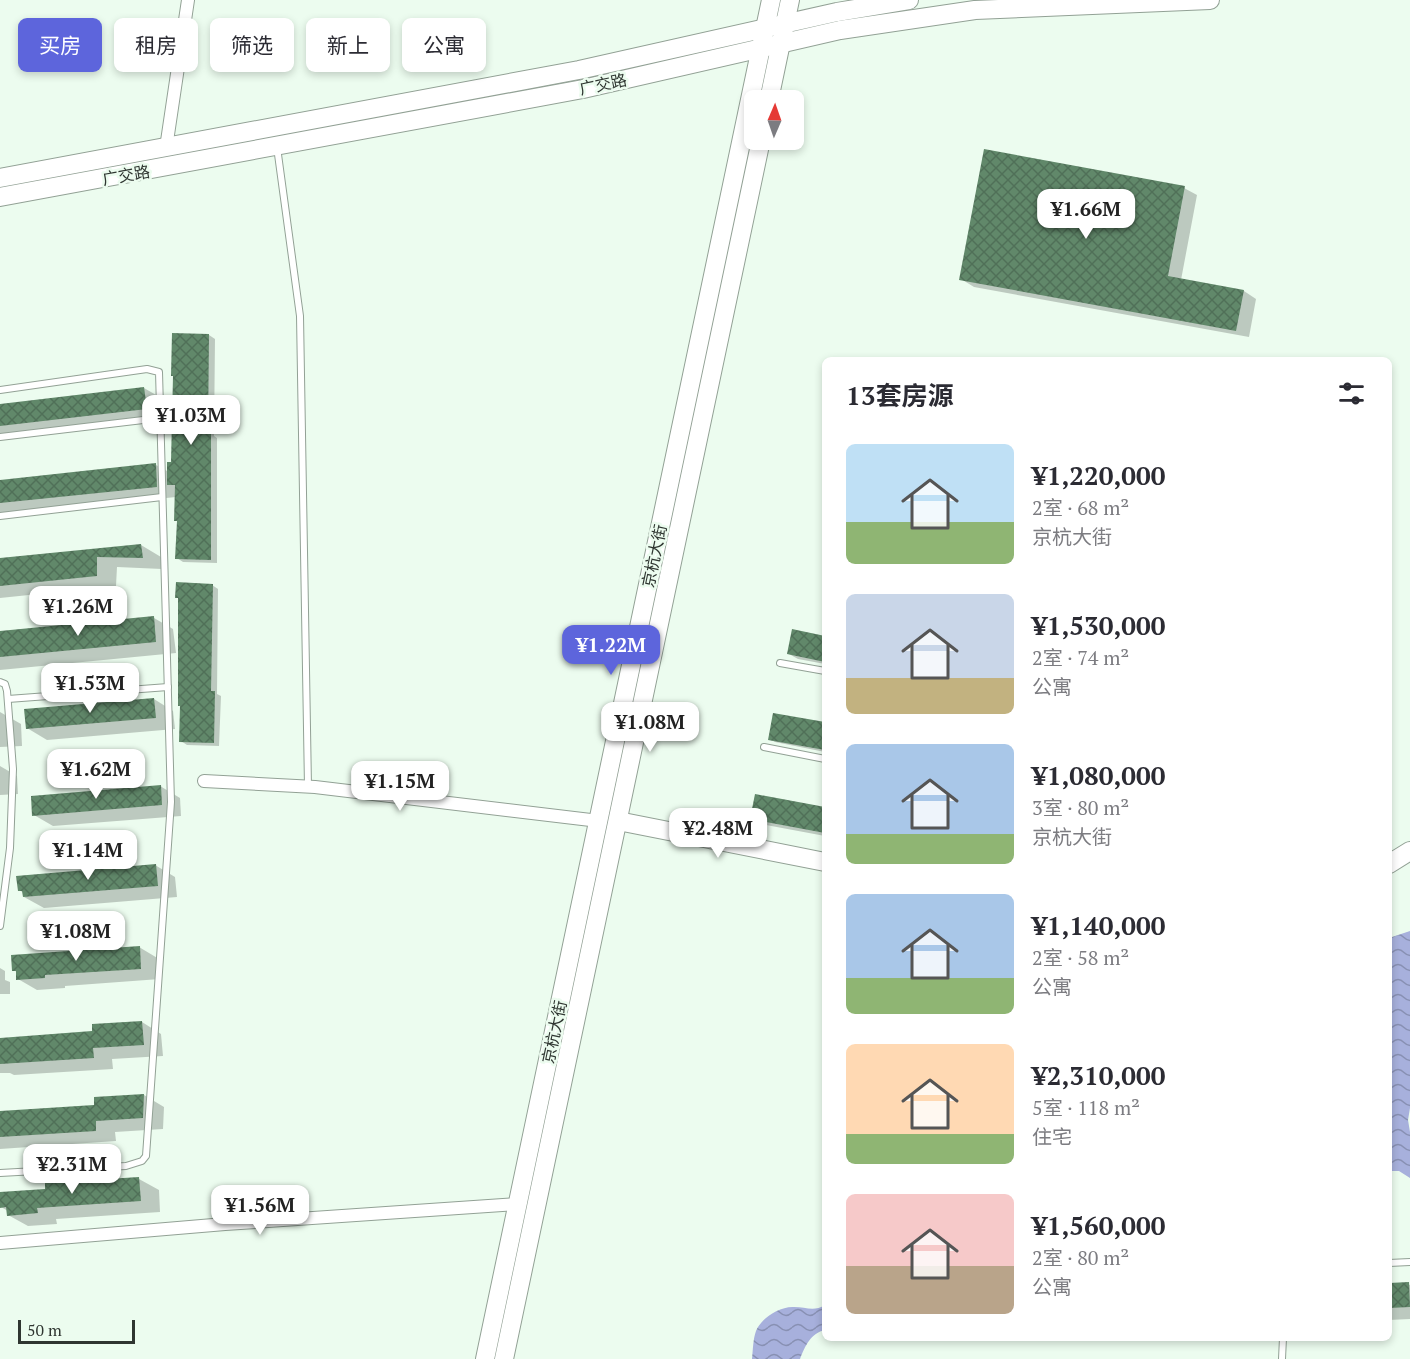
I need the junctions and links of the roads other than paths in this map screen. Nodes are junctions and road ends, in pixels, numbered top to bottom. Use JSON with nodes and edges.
{"nodes":[{"id":1,"x":188,"y":0,"type":"edge"},
{"id":2,"x":771,"y":0,"type":"edge"},
{"id":3,"x":790,"y":0,"type":"edge"},
{"id":4,"x":909,"y":0,"type":"edge"},
{"id":5,"x":1210,"y":0,"type":"edge"},
{"id":6,"x":785,"y":23,"type":"junction"},
{"id":7,"x":765,"y":28,"type":"junction"},
{"id":8,"x":781,"y":44,"type":"junction"},
{"id":9,"x":761,"y":49,"type":"junction"},
{"id":10,"x":771,"y":90,"type":"edge"},
{"id":11,"x":277,"y":147,"type":"junction"},
{"id":12,"x":166,"y":148,"type":"junction"},
{"id":13,"x":758,"y":150,"type":"edge"},
{"id":14,"x":0,"y":178,"type":"edge"},
{"id":15,"x":0,"y":197,"type":"edge"},
{"id":16,"x":0,"y":390,"type":"edge"},
{"id":17,"x":160,"y":418,"type":"junction"},
{"id":18,"x":0,"y":437,"type":"edge"},
{"id":19,"x":162,"y":497,"type":"junction"},
{"id":20,"x":0,"y":516,"type":"edge"},
{"id":21,"x":780,"y":663,"type":"dead end"},
{"id":22,"x":822,"y":670,"type":"edge"},
{"id":23,"x":0,"y":682,"type":"edge"},
{"id":24,"x":168,"y":687,"type":"junction"},
{"id":25,"x":8,"y":699,"type":"junction"},
{"id":26,"x":764,"y":747,"type":"dead end"},
{"id":27,"x":822,"y":758,"type":"edge"},
{"id":28,"x":204,"y":781,"type":"dead end"},
{"id":29,"x":308,"y":787,"type":"junction"},
{"id":30,"x":599,"y":821,"type":"junction"},
{"id":31,"x":618,"y":821,"type":"junction"},
{"id":32,"x":1410,"y":852,"type":"edge"},
{"id":33,"x":822,"y":861,"type":"edge"},
{"id":34,"x":1392,"y":862,"type":"edge"},
{"id":35,"x":0,"y":926,"type":"edge"},
{"id":36,"x":0,"y":1173,"type":"edge"},
{"id":37,"x":518,"y":1204,"type":"junction"},
{"id":38,"x":0,"y":1243,"type":"edge"},
{"id":39,"x":1410,"y":1262,"type":"edge"},
{"id":40,"x":1392,"y":1263,"type":"edge"},
{"id":41,"x":1282,"y":1341,"type":"edge"},
{"id":42,"x":484,"y":1359,"type":"edge"},
{"id":43,"x":504,"y":1359,"type":"edge"},
{"id":44,"x":1282,"y":1359,"type":"edge"}],
"edges":[{"from":1,"to":12,"type":"street"},
{"from":2,"to":7,"type":"main road","name":"京杭大街"},
{"from":3,"to":6,"type":"main road"},
{"from":4,"to":6,"type":"main road","name":"广交路"},
{"from":5,"to":8,"type":"main road","name":"广交路"},
{"from":6,"to":7,"type":"main road","name":"广交路"},
{"from":6,"to":8,"type":"main road"},
{"from":7,"to":9,"type":"main road","name":"京杭大街"},
{"from":7,"to":12,"type":"main road","name":"广交路"},
{"from":8,"to":9,"type":"main road","name":"广交路"},
{"from":8,"to":10,"type":"main road"},
{"from":9,"to":11,"type":"main road","name":"广交路"},
{"from":9,"to":30,"type":"main road","name":"京杭大街"},
{"from":11,"to":15,"type":"main road","name":"广交路"},
{"from":11,"to":29,"type":"lane"},
{"from":12,"to":14,"type":"main road","name":"广交路"},
{"from":13,"to":31,"type":"main road","name":"京杭大街"},
{"from":16,"to":17,"type":"lane"},
{"from":17,"to":18,"type":"lane"},
{"from":17,"to":19,"type":"lane"},
{"from":19,"to":20,"type":"lane"},
{"from":19,"to":24,"type":"lane"},
{"from":21,"to":22,"type":"lane"},
{"from":23,"to":25,"type":"lane"},
{"from":24,"to":25,"type":"lane"},
{"from":24,"to":36,"type":"lane"},
{"from":25,"to":35,"type":"lane"},
{"from":26,"to":27,"type":"lane"},
{"from":28,"to":29,"type":"street"},
{"from":29,"to":30,"type":"street"},
{"from":30,"to":37,"type":"main road","name":"京杭大街"},
{"from":31,"to":33,"type":"main road"},
{"from":31,"to":43,"type":"main road","name":"京杭大街"},
{"from":32,"to":34,"type":"main road"},
{"from":37,"to":38,"type":"street"},
{"from":37,"to":42,"type":"main road","name":"京杭大街"},
{"from":39,"to":40,"type":"lane"},
{"from":41,"to":44,"type":"lane"}]}
